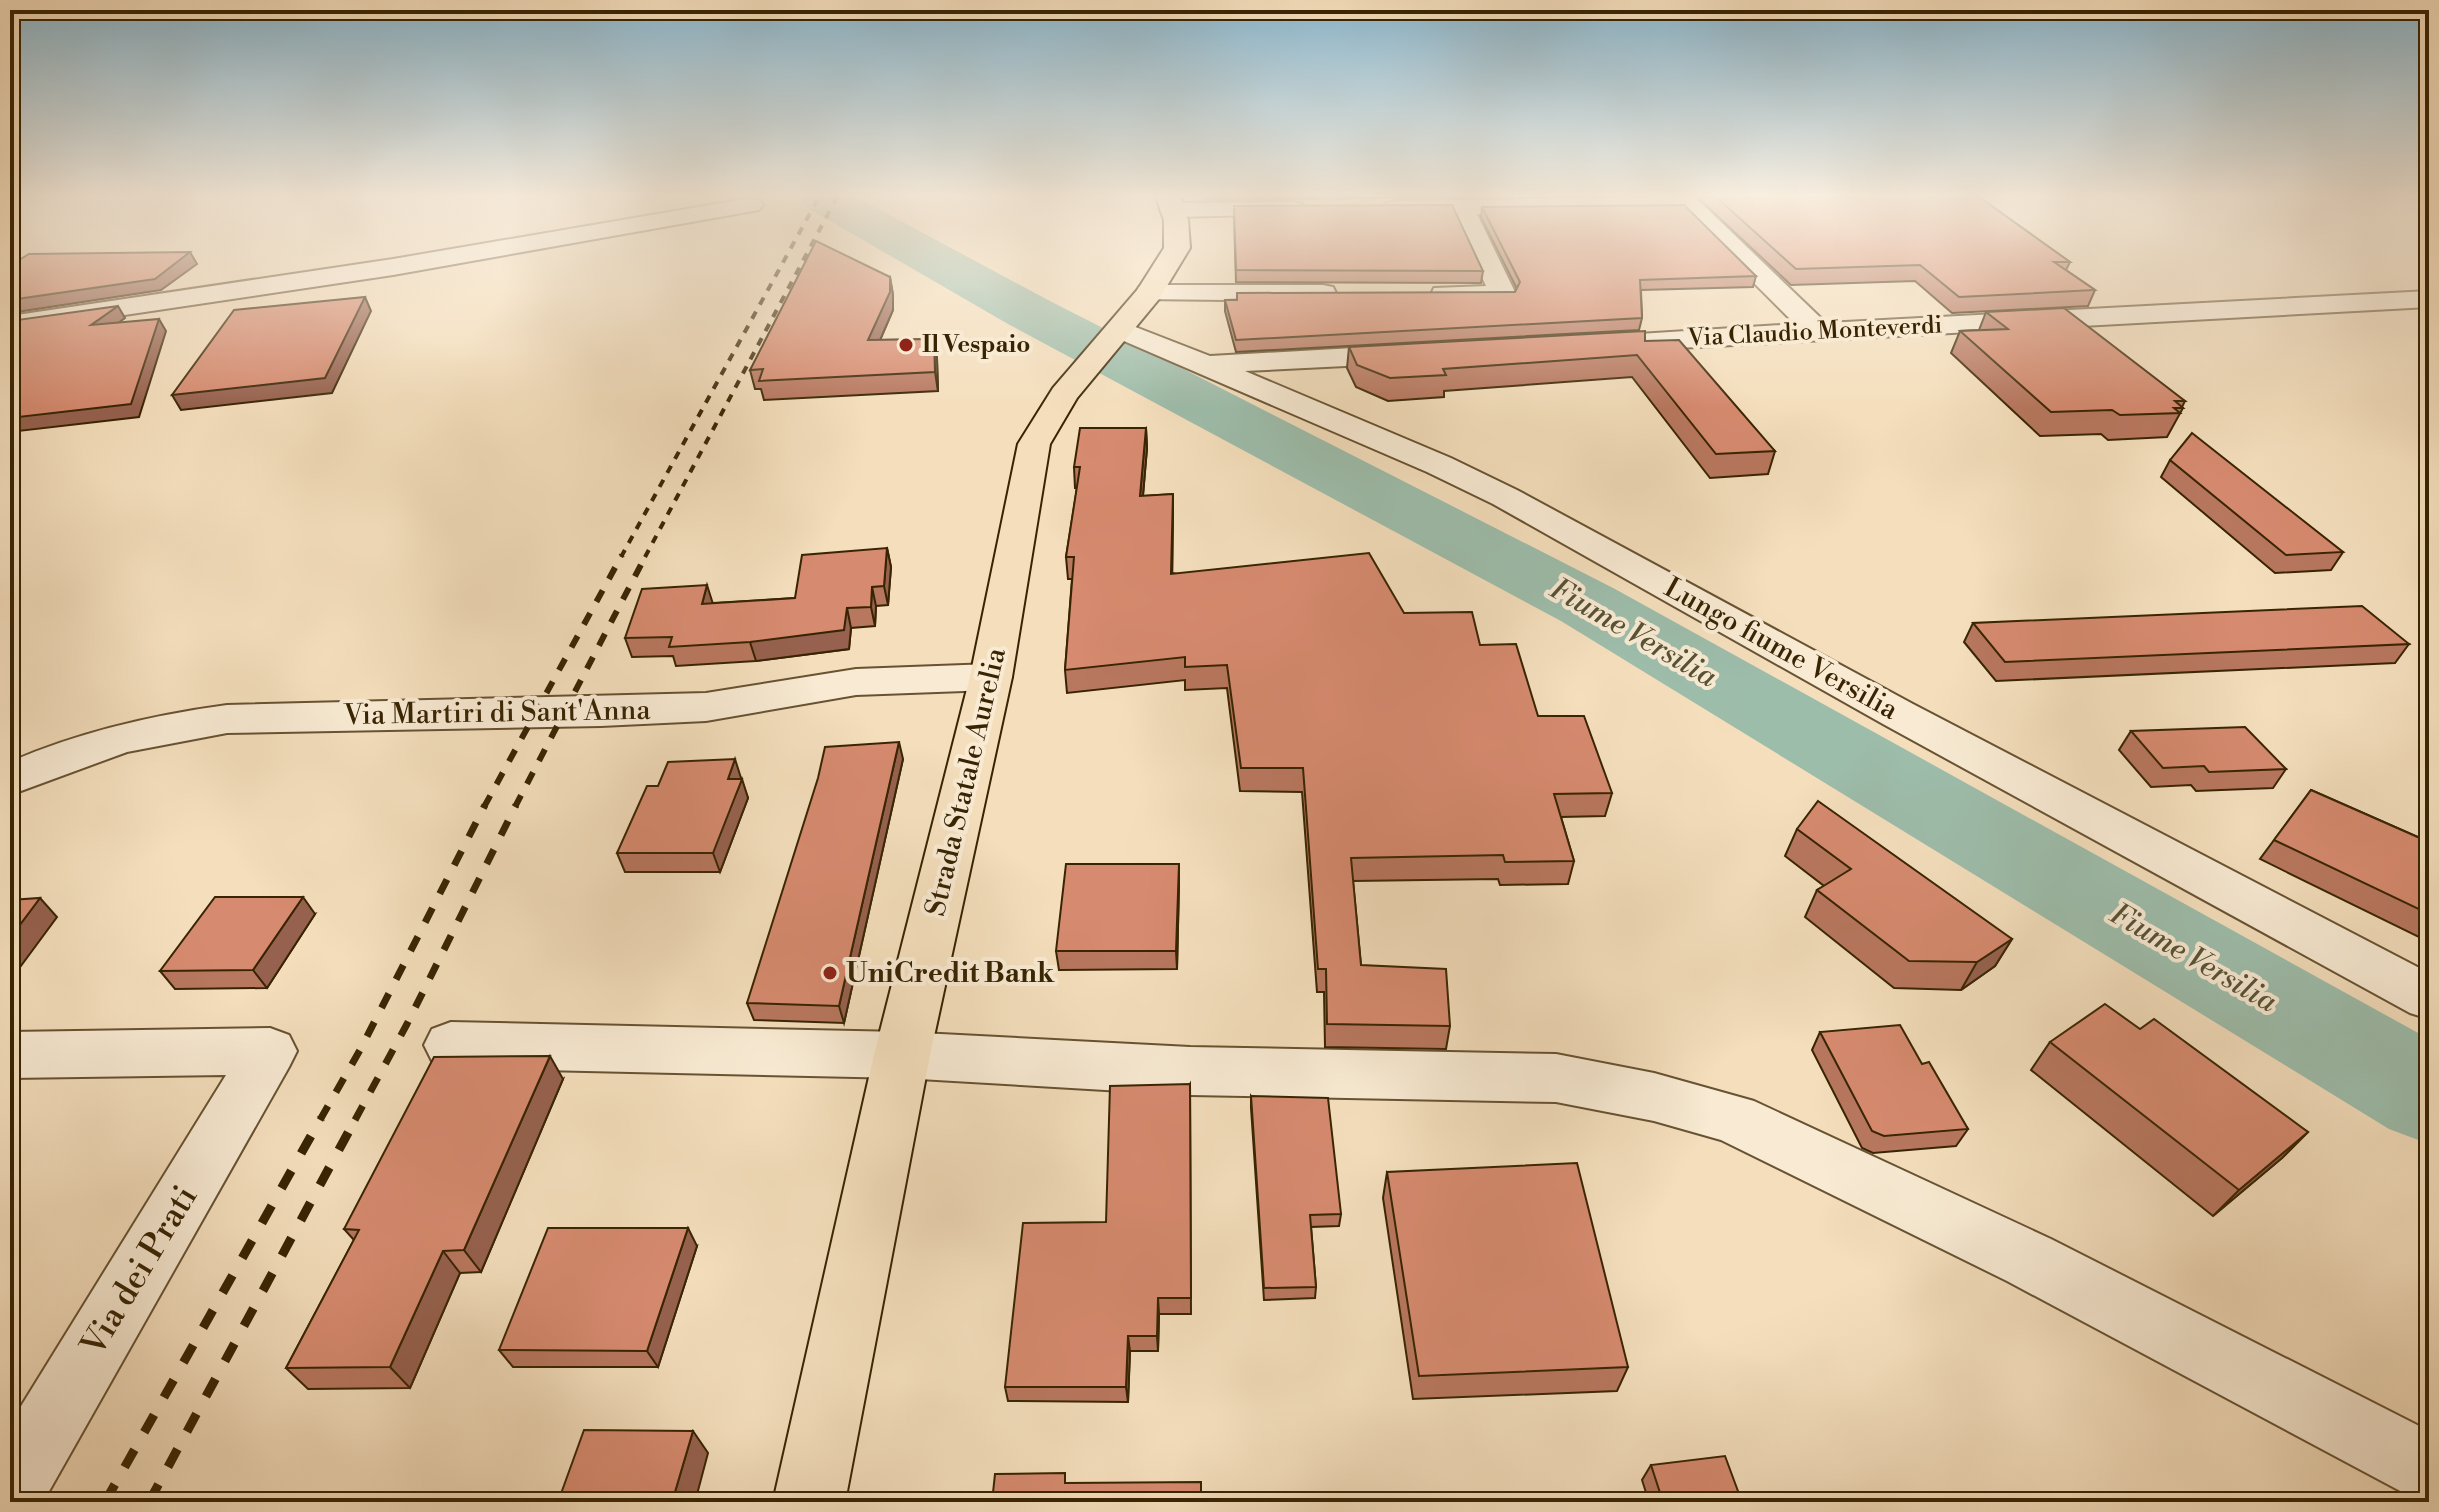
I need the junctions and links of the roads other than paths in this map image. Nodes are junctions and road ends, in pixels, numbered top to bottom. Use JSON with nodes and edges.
{"nodes":[{"id":1,"x":389,"y":268,"type":"edge"},
{"id":2,"x":1165,"y":268,"type":"edge"},
{"id":3,"x":1490,"y":268,"type":"edge"},
{"id":4,"x":1753,"y":268,"type":"edge"},
{"id":5,"x":1149,"y":293,"type":"junction"},
{"id":6,"x":1349,"y":294,"type":"edge"},
{"id":7,"x":1411,"y":294,"type":"edge"},
{"id":8,"x":2429,"y":299,"type":"edge"},
{"id":9,"x":10,"y":324,"type":"edge"},
{"id":10,"x":1117,"y":333,"type":"junction"},
{"id":11,"x":1820,"y":333,"type":"junction"},
{"id":12,"x":1559,"y":346,"type":"edge"},
{"id":13,"x":1434,"y":352,"type":"edge"},
{"id":14,"x":1200,"y":365,"type":"junction"},
{"id":15,"x":991,"y":677,"type":"junction"},
{"id":16,"x":10,"y":780,"type":"edge"},
{"id":17,"x":2429,"y":998,"type":"edge"},
{"id":18,"x":451,"y":1045,"type":"dead end"},
{"id":19,"x":10,"y":1055,"type":"edge"},
{"id":20,"x":902,"y":1055,"type":"junction"},
{"id":21,"x":2429,"y":1468,"type":"edge"},
{"id":22,"x":10,"y":1490,"type":"edge"},
{"id":23,"x":809,"y":1502,"type":"edge"}],
"edges":[{"from":1,"to":9,"type":"street"},
{"from":2,"to":5,"type":"main road","name":"Strada Statale Aurelia"},
{"from":3,"to":7,"type":"street"},
{"from":4,"to":11,"type":"street"},
{"from":5,"to":6,"type":"street"},
{"from":5,"to":10,"type":"main road","name":"Strada Statale Aurelia"},
{"from":8,"to":11,"type":"street","name":"Via Claudio Monteverdi"},
{"from":10,"to":14,"type":"street","name":"Lungo fiume Versilia"},
{"from":10,"to":15,"type":"main road","name":"Strada Statale Aurelia"},
{"from":11,"to":12,"type":"street","name":"Via Claudio Monteverdi"},
{"from":13,"to":14,"type":"street"},
{"from":14,"to":17,"type":"street","name":"Lungo fiume Versilia"},
{"from":15,"to":16,"type":"street","name":"Via Martiri di Sant'Anna"},
{"from":15,"to":20,"type":"main road","name":"Strada Statale Aurelia"},
{"from":18,"to":20,"type":"street"},
{"from":19,"to":22,"type":"street","name":"Via dei Prati"},
{"from":20,"to":21,"type":"street"},
{"from":20,"to":23,"type":"main road","name":"Strada Statale Aurelia"}]}
